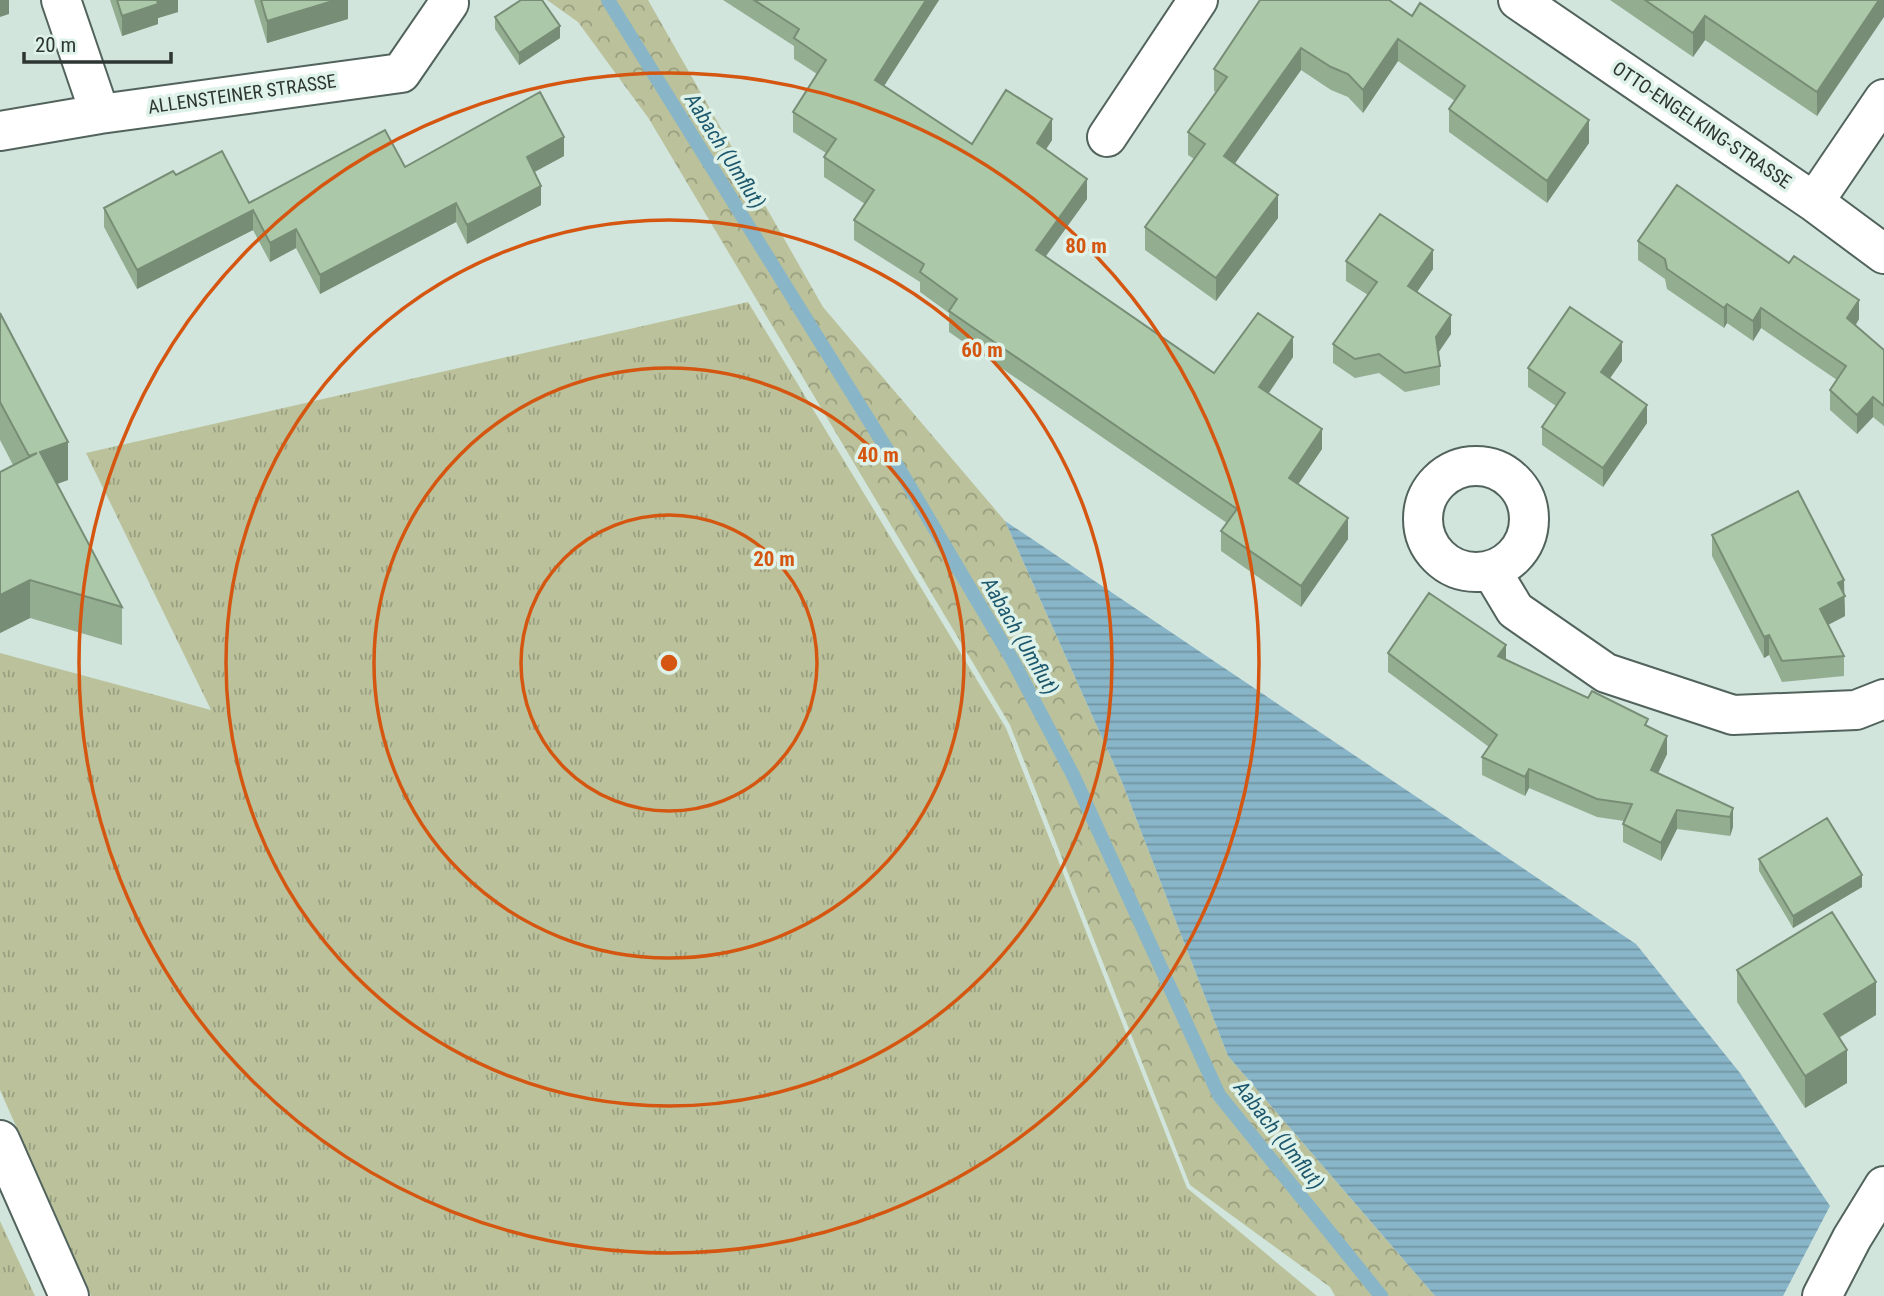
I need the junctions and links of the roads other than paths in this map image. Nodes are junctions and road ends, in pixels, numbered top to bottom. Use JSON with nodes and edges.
{"nodes":[{"id":1,"x":61,"y":0,"type":"edge"},
{"id":2,"x":1198,"y":0,"type":"edge"},
{"id":3,"x":1518,"y":0,"type":"edge"},
{"id":4,"x":449,"y":4,"type":"dead end"},
{"id":5,"x":1884,"y":99,"type":"edge"},
{"id":6,"x":100,"y":114,"type":"junction"},
{"id":7,"x":0,"y":131,"type":"edge"},
{"id":8,"x":1107,"y":137,"type":"dead end"},
{"id":9,"x":1814,"y":202,"type":"junction"},
{"id":10,"x":1884,"y":254,"type":"edge"},
{"id":11,"x":1491,"y":570,"type":"dead end"},
{"id":12,"x":1884,"y":699,"type":"edge"},
{"id":13,"x":0,"y":1140,"type":"edge"},
{"id":14,"x":1884,"y":1186,"type":"edge"},
{"id":15,"x":69,"y":1296,"type":"edge"},
{"id":16,"x":1822,"y":1296,"type":"edge"}],
"edges":[{"from":1,"to":6,"type":"street"},
{"from":2,"to":8,"type":"street"},
{"from":3,"to":9,"type":"street","name":"OTTO-ENGELKING-STRASSE"},
{"from":4,"to":6,"type":"street","name":"ALLENSTEINER STRASSE"},
{"from":5,"to":9,"type":"street"},
{"from":6,"to":7,"type":"street","name":"ALLENSTEINER STRASSE"},
{"from":9,"to":10,"type":"street","name":"OTTO-ENGELKING-STRASSE"},
{"from":11,"to":12,"type":"street"},
{"from":13,"to":15,"type":"street"},
{"from":14,"to":16,"type":"street"}]}
